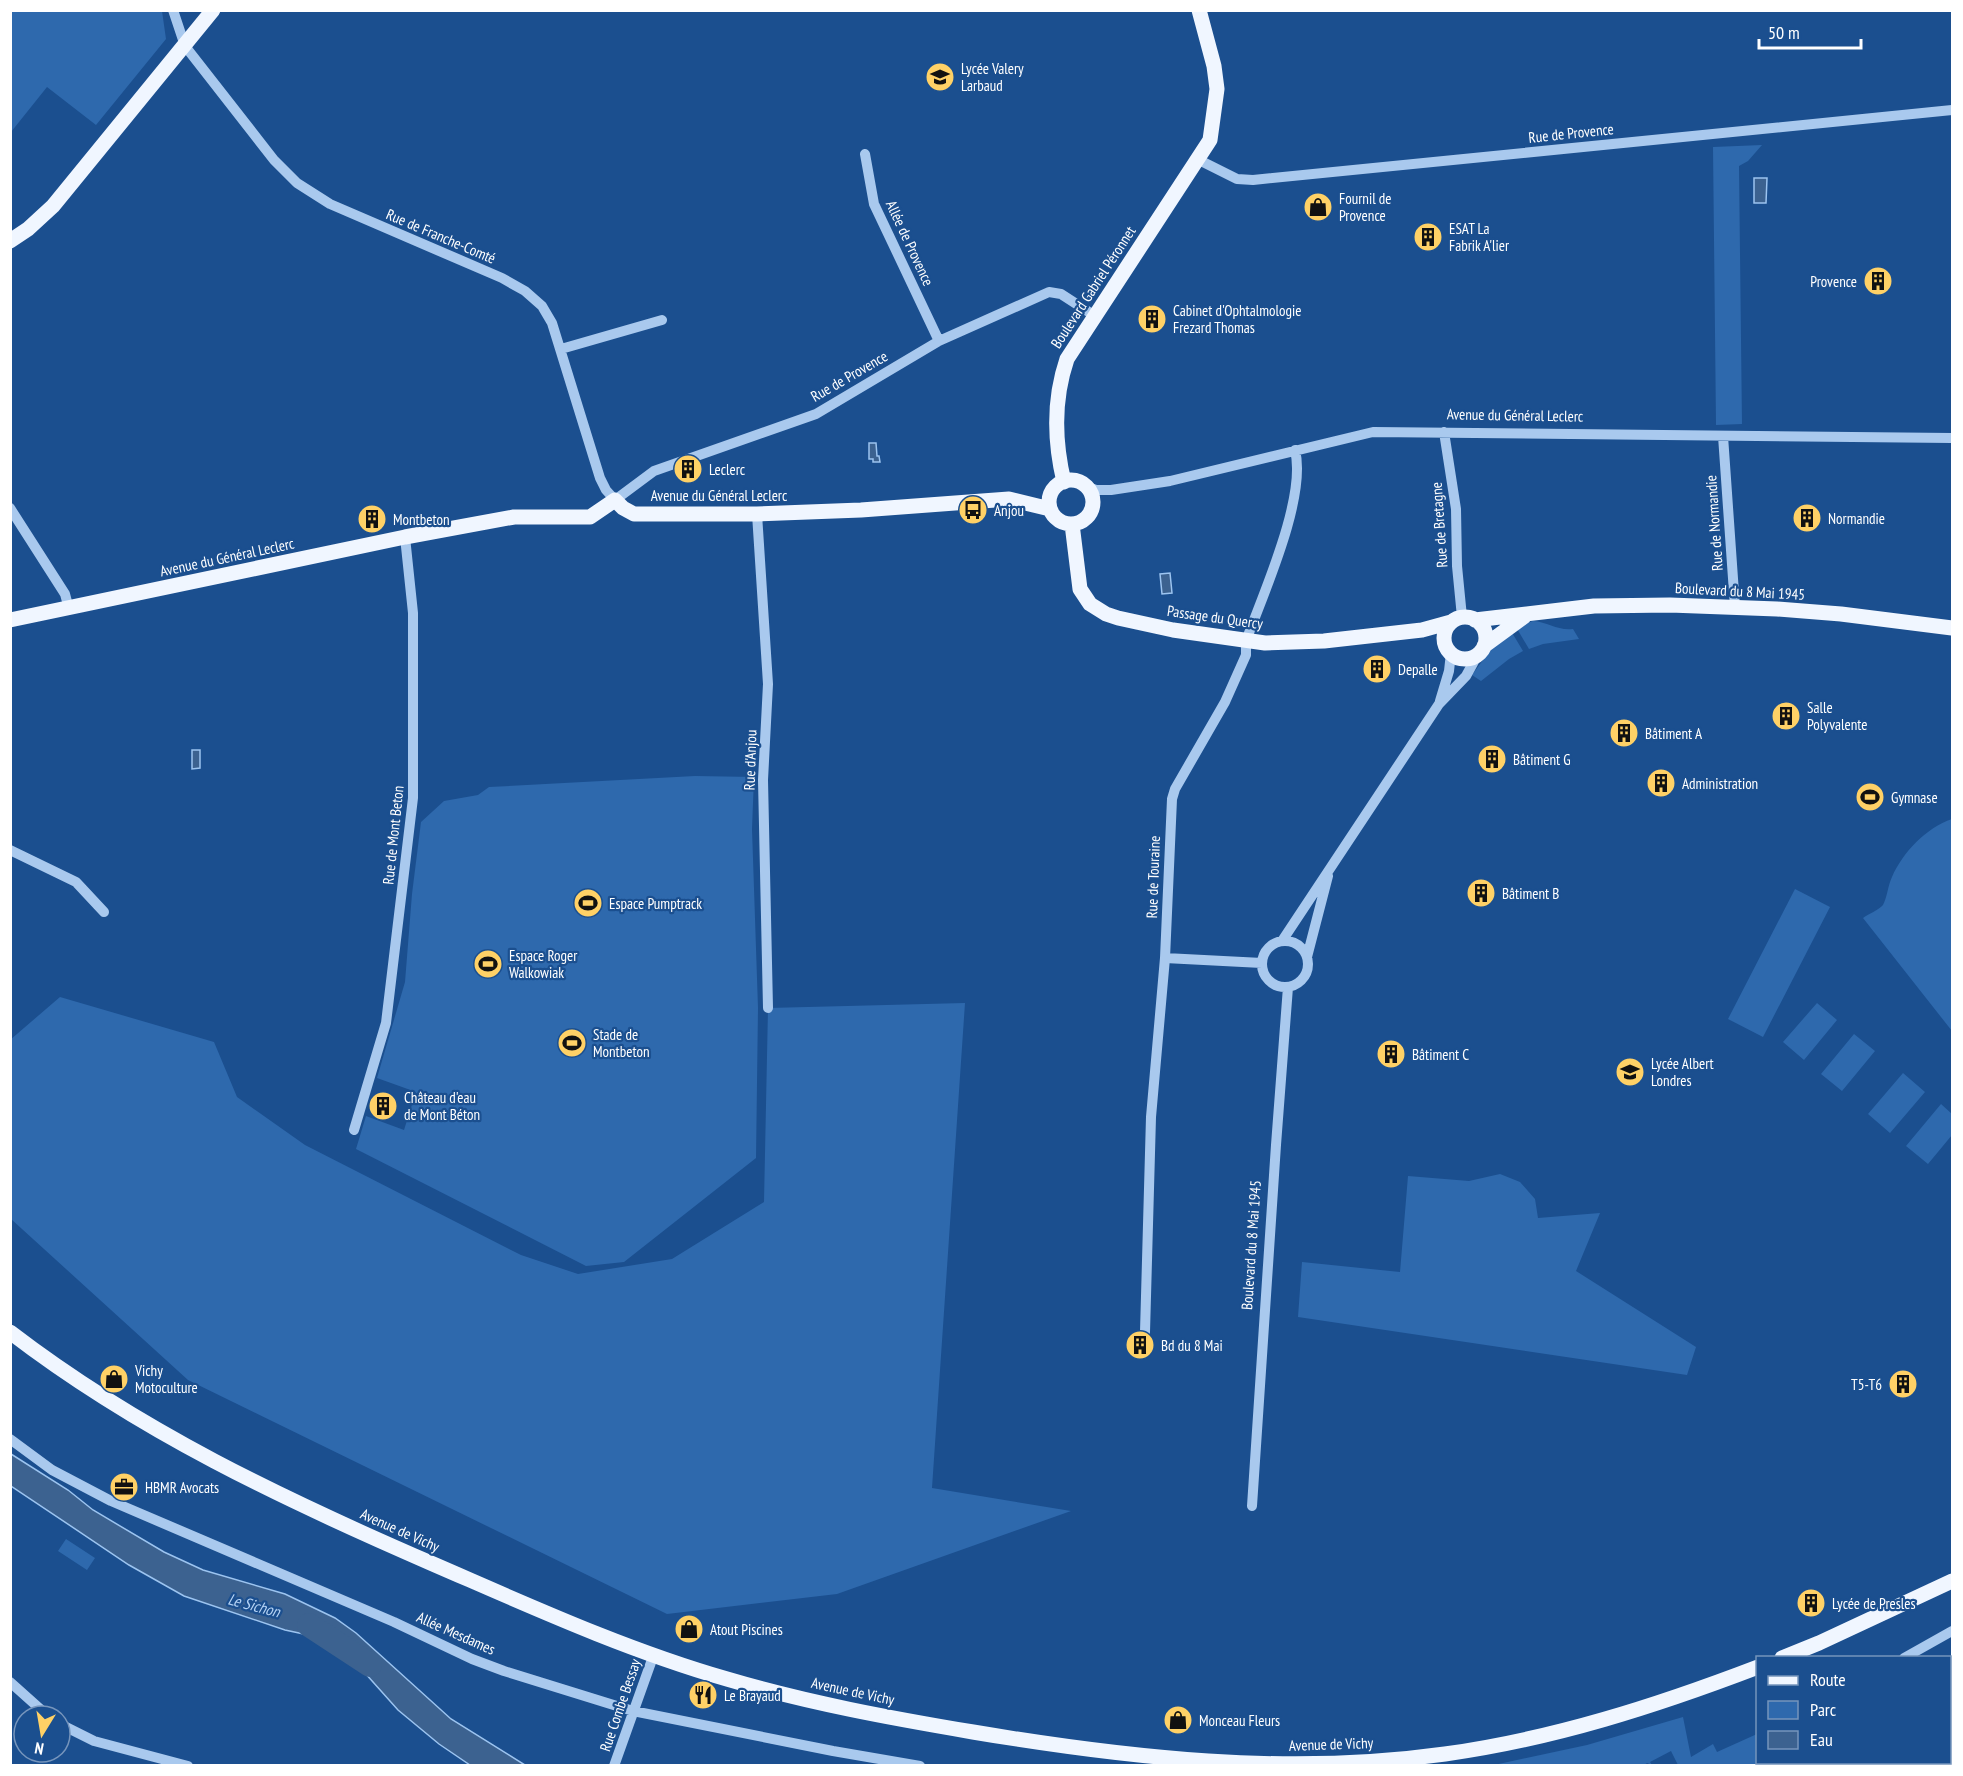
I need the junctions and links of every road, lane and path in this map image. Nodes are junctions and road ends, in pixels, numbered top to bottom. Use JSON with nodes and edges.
{"nodes":[{"id":1,"x":173,"y":10,"type":"edge"},
{"id":2,"x":213,"y":10,"type":"edge"},
{"id":3,"x":1189,"y":10,"type":"edge"},
{"id":4,"x":1199,"y":10,"type":"edge"},
{"id":5,"x":185,"y":46,"type":"junction"},
{"id":6,"x":1953,"y":110,"type":"edge"},
{"id":7,"x":865,"y":154,"type":"dead end"},
{"id":8,"x":1197,"y":159,"type":"junction"},
{"id":9,"x":10,"y":241,"type":"edge"},
{"id":10,"x":1095,"y":316,"type":"junction"},
{"id":11,"x":662,"y":320,"type":"dead end"},
{"id":12,"x":939,"y":341,"type":"junction"},
{"id":13,"x":561,"y":349,"type":"junction"},
{"id":14,"x":1444,"y":432,"type":"junction"},
{"id":15,"x":1724,"y":436,"type":"junction"},
{"id":16,"x":1953,"y":438,"type":"edge"},
{"id":17,"x":1295,"y":450,"type":"junction"},
{"id":18,"x":1064,"y":482,"type":"junction"},
{"id":19,"x":1085,"y":486,"type":"junction"},
{"id":20,"x":615,"y":500,"type":"junction"},
{"id":21,"x":10,"y":508,"type":"edge"},
{"id":22,"x":1050,"y":509,"type":"junction"},
{"id":23,"x":757,"y":514,"type":"junction"},
{"id":24,"x":1072,"y":524,"type":"junction"},
{"id":25,"x":405,"y":537,"type":"junction"},
{"id":26,"x":1735,"y":607,"type":"junction"},
{"id":27,"x":69,"y":609,"type":"junction"},
{"id":28,"x":1525,"y":615,"type":"junction"},
{"id":29,"x":10,"y":620,"type":"edge"},
{"id":30,"x":1463,"y":620,"type":"junction"},
{"id":31,"x":1953,"y":628,"type":"edge"},
{"id":32,"x":1422,"y":630,"type":"junction"},
{"id":33,"x":1246,"y":641,"type":"junction"},
{"id":34,"x":1448,"y":649,"type":"junction"},
{"id":35,"x":1481,"y":650,"type":"junction"},
{"id":36,"x":1438,"y":704,"type":"junction"},
{"id":37,"x":10,"y":850,"type":"edge"},
{"id":38,"x":1330,"y":867,"type":"junction"},
{"id":39,"x":104,"y":912,"type":"dead end"},
{"id":40,"x":1282,"y":941,"type":"junction"},
{"id":41,"x":1307,"y":957,"type":"junction"},
{"id":42,"x":1165,"y":958,"type":"junction"},
{"id":43,"x":1262,"y":963,"type":"junction"},
{"id":44,"x":1288,"y":987,"type":"junction"},
{"id":45,"x":768,"y":1008,"type":"dead end"},
{"id":46,"x":354,"y":1130,"type":"dead end"},
{"id":47,"x":10,"y":1332,"type":"edge"},
{"id":48,"x":1145,"y":1332,"type":"dead end"},
{"id":49,"x":10,"y":1439,"type":"edge"},
{"id":50,"x":1252,"y":1506,"type":"dead end"},
{"id":51,"x":1953,"y":1581,"type":"edge"},
{"id":52,"x":1953,"y":1632,"type":"edge"},
{"id":53,"x":654,"y":1654,"type":"junction"},
{"id":54,"x":1787,"y":1656,"type":"edge"},
{"id":55,"x":1908,"y":1656,"type":"edge"},
{"id":56,"x":1756,"y":1668,"type":"edge"},
{"id":57,"x":10,"y":1682,"type":"edge"},
{"id":58,"x":35,"y":1704,"type":"edge"},
{"id":59,"x":633,"y":1711,"type":"junction"},
{"id":60,"x":72,"y":1730,"type":"edge"},
{"id":61,"x":1229,"y":1764,"type":"edge"},
{"id":62,"x":188,"y":1766,"type":"edge"},
{"id":63,"x":615,"y":1766,"type":"edge"},
{"id":64,"x":920,"y":1766,"type":"edge"}],
"edges":[{"from":1,"to":5,"type":"street","name":"Rue de Franche-Comté"},
{"from":2,"to":5,"type":"main road"},
{"from":3,"to":8,"type":"main road","name":"Boulevard Gabriel Péronnet"},
{"from":4,"to":8,"type":"main road","name":"Boulevard Gabriel Péronnet"},
{"from":5,"to":9,"type":"main road"},
{"from":5,"to":13,"type":"street","name":"Rue de Franche-Comté"},
{"from":6,"to":8,"type":"street","name":"Rue de Provence"},
{"from":7,"to":12,"type":"street","name":"Allée de Provence"},
{"from":8,"to":10,"type":"main road","name":"Boulevard Gabriel Péronnet"},
{"from":10,"to":12,"type":"street","name":"Rue de Provence"},
{"from":10,"to":18,"type":"main road","name":"Boulevard Gabriel Péronnet"},
{"from":11,"to":13,"type":"street"},
{"from":12,"to":20,"type":"street","name":"Rue de Provence"},
{"from":13,"to":20,"type":"street","name":"Rue de Franche-Comté"},
{"from":14,"to":15,"type":"street","name":"Avenue du Général Leclerc"},
{"from":14,"to":17,"type":"street","name":"Avenue du Général Leclerc"},
{"from":14,"to":30,"type":"street","name":"Rue de Bretagne"},
{"from":15,"to":16,"type":"street","name":"Avenue du Général Leclerc"},
{"from":15,"to":26,"type":"street","name":"Rue de Normandie"},
{"from":17,"to":19,"type":"street","name":"Avenue du Général Leclerc"},
{"from":17,"to":33,"type":"street","name":"Rue de Touraine"},
{"from":18,"to":19,"type":"main road"},
{"from":18,"to":22,"type":"main road"},
{"from":19,"to":24,"type":"main road"},
{"from":20,"to":23,"type":"main road","name":"Avenue du Général Leclerc"},
{"from":20,"to":25,"type":"main road","name":"Avenue du Général Leclerc"},
{"from":21,"to":27,"type":"street"},
{"from":22,"to":23,"type":"main road","name":"Avenue du Général Leclerc"},
{"from":22,"to":24,"type":"main road"},
{"from":23,"to":45,"type":"street","name":"Rue d'Anjou"},
{"from":24,"to":33,"type":"main road","name":"Passage du Quercy"},
{"from":25,"to":27,"type":"main road","name":"Avenue du Général Leclerc"},
{"from":25,"to":46,"type":"street","name":"Rue de Mont Beton"},
{"from":26,"to":28,"type":"main road","name":"Boulevard du 8 Mai 1945"},
{"from":26,"to":31,"type":"main road","name":"Boulevard du 8 Mai 1945"},
{"from":27,"to":29,"type":"main road","name":"Avenue du Général Leclerc"},
{"from":28,"to":30,"type":"main road","name":"Boulevard du 8 Mai 1945"},
{"from":28,"to":35,"type":"main road","name":"Boulevard du 8 Mai 1945"},
{"from":30,"to":32,"type":"main road","name":"Passage du Quercy"},
{"from":30,"to":34,"type":"main road"},
{"from":30,"to":35,"type":"main road"},
{"from":32,"to":33,"type":"main road","name":"Passage du Quercy"},
{"from":32,"to":34,"type":"main road"},
{"from":33,"to":42,"type":"street","name":"Rue de Touraine"},
{"from":34,"to":35,"type":"main road"},
{"from":34,"to":36,"type":"street","name":"Boulevard du 8 Mai 1945"},
{"from":35,"to":36,"type":"street","name":"Boulevard du 8 Mai 1945"},
{"from":36,"to":38,"type":"street","name":"Boulevard du 8 Mai 1945"},
{"from":37,"to":39,"type":"street"},
{"from":38,"to":40,"type":"street","name":"Boulevard du 8 Mai 1945"},
{"from":38,"to":41,"type":"street","name":"Boulevard du 8 Mai 1945"},
{"from":40,"to":41,"type":"street"},
{"from":40,"to":43,"type":"street"},
{"from":41,"to":44,"type":"street"},
{"from":42,"to":43,"type":"street"},
{"from":42,"to":48,"type":"street","name":"Rue de Touraine"},
{"from":43,"to":44,"type":"street"},
{"from":44,"to":50,"type":"street","name":"Boulevard du 8 Mai 1945"},
{"from":47,"to":53,"type":"main road","name":"Avenue de Vichy"},
{"from":49,"to":59,"type":"street","name":"Allée Mesdames"},
{"from":51,"to":54,"type":"main road"},
{"from":52,"to":55,"type":"street"},
{"from":53,"to":59,"type":"street","name":"Rue Combe Bessay"},
{"from":53,"to":61,"type":"main road","name":"Avenue de Vichy"},
{"from":56,"to":61,"type":"main road","name":"Avenue de Vichy"},
{"from":57,"to":58,"type":"street"},
{"from":59,"to":63,"type":"street","name":"Rue Combe Bessay"},
{"from":59,"to":64,"type":"street","name":"Allée Mesdames"},
{"from":60,"to":62,"type":"street"}]}
